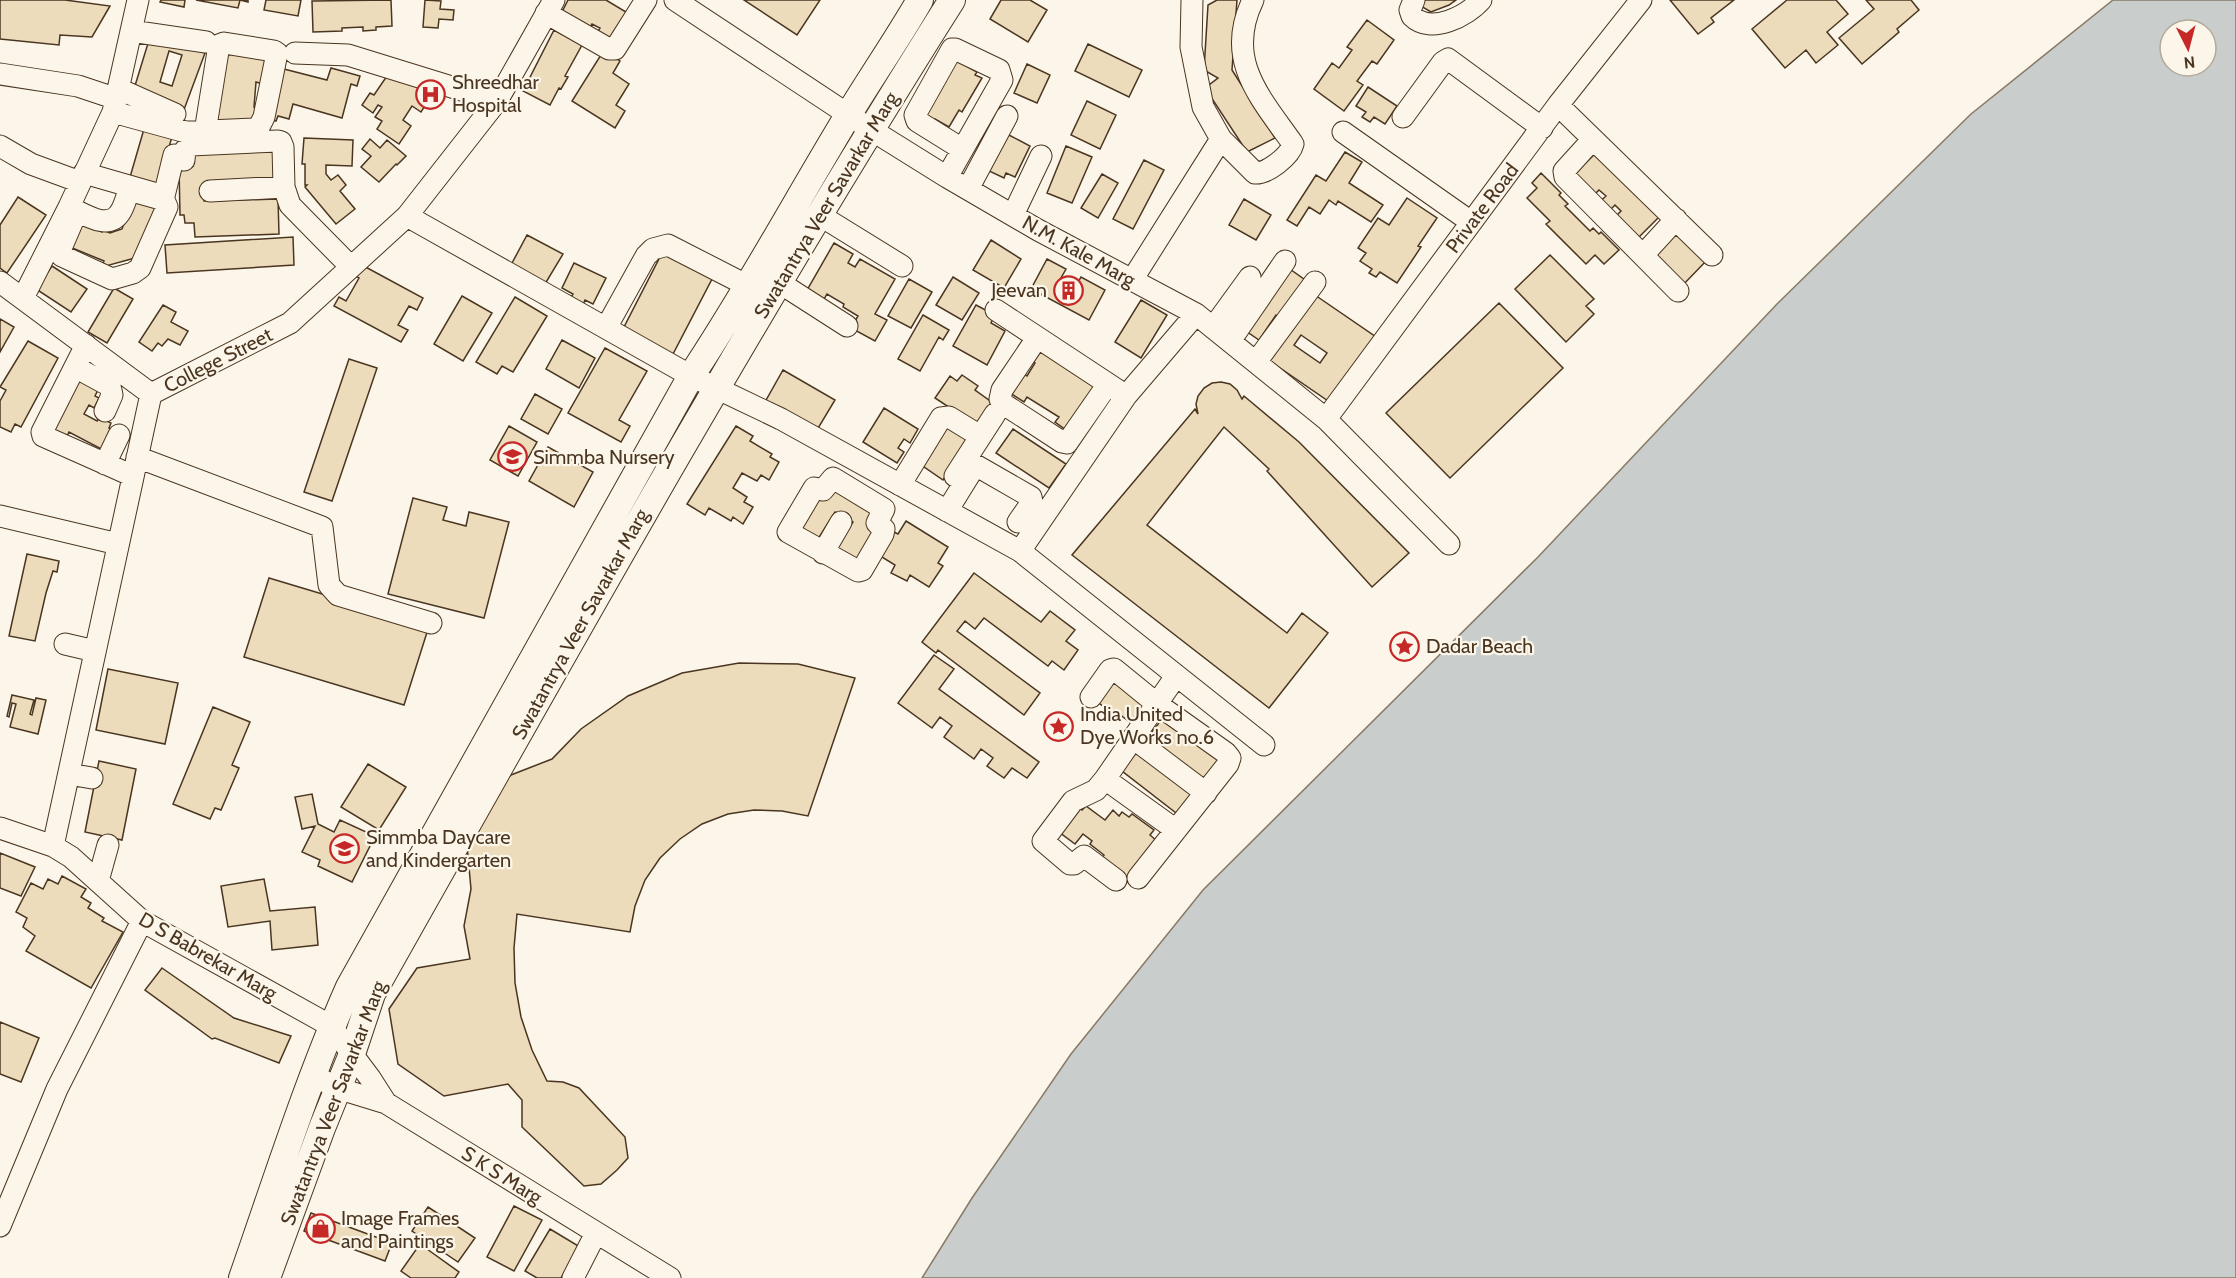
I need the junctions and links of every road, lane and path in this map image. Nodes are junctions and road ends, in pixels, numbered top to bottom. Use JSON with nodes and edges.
{"nodes":[{"id":1,"x":138,"y":0,"type":"edge"},
{"id":2,"x":646,"y":0,"type":"edge"},
{"id":3,"x":675,"y":0,"type":"edge"},
{"id":4,"x":920,"y":0,"type":"edge"},
{"id":5,"x":952,"y":0,"type":"edge"},
{"id":6,"x":1192,"y":0,"type":"edge"},
{"id":7,"x":1253,"y":0,"type":"edge"},
{"id":8,"x":1414,"y":0,"type":"edge"},
{"id":9,"x":1481,"y":0,"type":"edge"},
{"id":10,"x":1640,"y":0,"type":"edge"},
{"id":11,"x":550,"y":7,"type":"edge"},
{"id":12,"x":139,"y":33,"type":"junction"},
{"id":13,"x":206,"y":42,"type":"dead end"},
{"id":14,"x":295,"y":53,"type":"dead end"},
{"id":15,"x":908,"y":71,"type":"junction"},
{"id":16,"x":0,"y":74,"type":"edge"},
{"id":17,"x":931,"y":85,"type":"junction"},
{"id":18,"x":119,"y":98,"type":"junction"},
{"id":19,"x":497,"y":101,"type":"junction"},
{"id":20,"x":1558,"y":105,"type":"junction"},
{"id":21,"x":175,"y":114,"type":"dead end"},
{"id":22,"x":849,"y":114,"type":"junction"},
{"id":23,"x":1006,"y":116,"type":"dead end"},
{"id":24,"x":1403,"y":117,"type":"dead end"},
{"id":25,"x":1542,"y":128,"type":"junction"},
{"id":26,"x":870,"y":129,"type":"junction"},
{"id":27,"x":205,"y":132,"type":"junction"},
{"id":28,"x":1343,"y":132,"type":"dead end"},
{"id":29,"x":1221,"y":139,"type":"junction"},
{"id":30,"x":1593,"y":139,"type":"junction"},
{"id":31,"x":0,"y":146,"type":"edge"},
{"id":32,"x":962,"y":149,"type":"junction"},
{"id":33,"x":1030,"y":176,"type":"dead end"},
{"id":34,"x":947,"y":177,"type":"junction"},
{"id":35,"x":82,"y":178,"type":"junction"},
{"id":36,"x":284,"y":187,"type":"junction"},
{"id":37,"x":968,"y":189,"type":"junction"},
{"id":38,"x":210,"y":191,"type":"dead end"},
{"id":39,"x":1013,"y":215,"type":"junction"},
{"id":40,"x":69,"y":216,"type":"junction"},
{"id":41,"x":407,"y":216,"type":"junction"},
{"id":42,"x":821,"y":216,"type":"junction"},
{"id":43,"x":1676,"y":219,"type":"junction"},
{"id":44,"x":1471,"y":222,"type":"junction"},
{"id":45,"x":1643,"y":255,"type":"junction"},
{"id":46,"x":1712,"y":255,"type":"dead end"},
{"id":47,"x":1284,"y":261,"type":"dead end"},
{"id":48,"x":902,"y":266,"type":"dead end"},
{"id":49,"x":351,"y":267,"type":"junction"},
{"id":50,"x":1250,"y":277,"type":"dead end"},
{"id":51,"x":1132,"y":280,"type":"junction"},
{"id":52,"x":0,"y":282,"type":"edge"},
{"id":53,"x":1314,"y":282,"type":"dead end"},
{"id":54,"x":780,"y":283,"type":"junction"},
{"id":55,"x":748,"y":286,"type":"junction"},
{"id":56,"x":1678,"y":291,"type":"dead end"},
{"id":57,"x":22,"y":298,"type":"junction"},
{"id":58,"x":996,"y":310,"type":"dead end"},
{"id":59,"x":1196,"y":314,"type":"junction"},
{"id":60,"x":847,"y":326,"type":"dead end"},
{"id":61,"x":606,"y":328,"type":"junction"},
{"id":62,"x":1213,"y":328,"type":"junction"},
{"id":63,"x":1234,"y":336,"type":"junction"},
{"id":64,"x":1037,"y":338,"type":"junction"},
{"id":65,"x":86,"y":345,"type":"junction"},
{"id":66,"x":1261,"y":356,"type":"junction"},
{"id":67,"x":75,"y":367,"type":"junction"},
{"id":68,"x":691,"y":376,"type":"junction"},
{"id":69,"x":1108,"y":384,"type":"junction"},
{"id":70,"x":716,"y":387,"type":"junction"},
{"id":71,"x":151,"y":394,"type":"junction"},
{"id":72,"x":1126,"y":396,"type":"junction"},
{"id":73,"x":105,"y":411,"type":"dead end"},
{"id":74,"x":995,"y":414,"type":"dead end"},
{"id":75,"x":1326,"y":419,"type":"junction"},
{"id":76,"x":119,"y":435,"type":"dead end"},
{"id":77,"x":980,"y":436,"type":"junction"},
{"id":78,"x":105,"y":464,"type":"junction"},
{"id":79,"x":135,"y":467,"type":"junction"},
{"id":80,"x":872,"y":470,"type":"junction"},
{"id":81,"x":900,"y":485,"type":"junction"},
{"id":82,"x":858,"y":493,"type":"junction"},
{"id":83,"x":941,"y":508,"type":"junction"},
{"id":84,"x":0,"y":516,"type":"edge"},
{"id":85,"x":841,"y":522,"type":"dead end"},
{"id":86,"x":1018,"y":522,"type":"dead end"},
{"id":87,"x":118,"y":544,"type":"junction"},
{"id":88,"x":1449,"y":544,"type":"dead end"},
{"id":89,"x":1020,"y":551,"type":"junction"},
{"id":90,"x":823,"y":553,"type":"junction"},
{"id":91,"x":431,"y":622,"type":"dead end"},
{"id":92,"x":65,"y":644,"type":"dead end"},
{"id":93,"x":95,"y":651,"type":"junction"},
{"id":94,"x":1176,"y":676,"type":"junction"},
{"id":95,"x":1091,"y":697,"type":"dead end"},
{"id":96,"x":1157,"y":704,"type":"junction"},
{"id":97,"x":1133,"y":738,"type":"junction"},
{"id":98,"x":1264,"y":745,"type":"dead end"},
{"id":99,"x":69,"y":774,"type":"junction"},
{"id":100,"x":92,"y":778,"type":"dead end"},
{"id":101,"x":1106,"y":779,"type":"junction"},
{"id":102,"x":1206,"y":793,"type":"junction"},
{"id":103,"x":0,"y":828,"type":"edge"},
{"id":104,"x":1176,"y":830,"type":"junction"},
{"id":105,"x":108,"y":845,"type":"dead end"},
{"id":106,"x":53,"y":846,"type":"junction"},
{"id":107,"x":1138,"y":878,"type":"dead end"},
{"id":108,"x":1116,"y":880,"type":"dead end"},
{"id":109,"x":98,"y":881,"type":"junction"},
{"id":110,"x":142,"y":921,"type":"junction"},
{"id":111,"x":331,"y":1026,"type":"junction"},
{"id":112,"x":352,"y":1054,"type":"junction"},
{"id":113,"x":313,"y":1075,"type":"junction"},
{"id":114,"x":337,"y":1088,"type":"junction"},
{"id":115,"x":386,"y":1103,"type":"junction"},
{"id":116,"x":0,"y":1226,"type":"edge"},
{"id":117,"x":596,"y":1233,"type":"junction"},
{"id":118,"x":237,"y":1269,"type":"edge"},
{"id":119,"x":267,"y":1278,"type":"edge"},
{"id":120,"x":573,"y":1278,"type":"edge"},
{"id":121,"x":669,"y":1278,"type":"edge"}],
"edges":[{"from":1,"to":12,"type":"street"},
{"from":2,"to":11,"type":"street"},
{"from":3,"to":22,"type":"street","name":"N.M. Kale Marg"},
{"from":4,"to":22,"type":"main road","name":"Swatantrya Veer Savarkar Marg"},
{"from":5,"to":15,"type":"main road","name":"Swatantrya Veer Savarkar Marg"},
{"from":6,"to":29,"type":"street"},
{"from":7,"to":29,"type":"street"},
{"from":8,"to":9,"type":"street"},
{"from":10,"to":20,"type":"street","name":"Private Road"},
{"from":11,"to":19,"type":"street","name":"College Street"},
{"from":12,"to":13,"type":"street"},
{"from":12,"to":18,"type":"street"},
{"from":14,"to":19,"type":"street"},
{"from":15,"to":17,"type":"street"},
{"from":15,"to":26,"type":"main road","name":"Swatantrya Veer Savarkar Marg"},
{"from":16,"to":18,"type":"street"},
{"from":17,"to":32,"type":"street"},
{"from":17,"to":32,"type":"street"},
{"from":18,"to":21,"type":"street"},
{"from":18,"to":27,"type":"street"},
{"from":18,"to":35,"type":"street"},
{"from":19,"to":41,"type":"street","name":"College Street"},
{"from":20,"to":25,"type":"street","name":"Private Road"},
{"from":20,"to":30,"type":"street"},
{"from":22,"to":26,"type":"street","name":"N.M. Kale Marg"},
{"from":22,"to":55,"type":"main road","name":"Swatantrya Veer Savarkar Marg"},
{"from":23,"to":37,"type":"street"},
{"from":24,"to":25,"type":"street"},
{"from":25,"to":44,"type":"street","name":"Private Road"},
{"from":26,"to":34,"type":"street","name":"N.M. Kale Marg"},
{"from":26,"to":42,"type":"main road","name":"Swatantrya Veer Savarkar Marg"},
{"from":27,"to":27,"type":"street"},
{"from":28,"to":44,"type":"street"},
{"from":29,"to":51,"type":"street"},
{"from":30,"to":43,"type":"street"},
{"from":30,"to":45,"type":"street"},
{"from":31,"to":35,"type":"street"},
{"from":32,"to":34,"type":"street"},
{"from":33,"to":39,"type":"street"},
{"from":34,"to":37,"type":"street","name":"N.M. Kale Marg"},
{"from":35,"to":36,"type":"street"},
{"from":35,"to":40,"type":"street"},
{"from":36,"to":38,"type":"street"},
{"from":36,"to":49,"type":"street"},
{"from":37,"to":39,"type":"street","name":"N.M. Kale Marg"},
{"from":39,"to":51,"type":"street","name":"N.M. Kale Marg"},
{"from":40,"to":40,"type":"street"},
{"from":40,"to":57,"type":"street"},
{"from":41,"to":49,"type":"street","name":"College Street"},
{"from":41,"to":61,"type":"street"},
{"from":42,"to":48,"type":"street"},
{"from":42,"to":54,"type":"main road","name":"Swatantrya Veer Savarkar Marg"},
{"from":43,"to":45,"type":"street"},
{"from":43,"to":46,"type":"street"},
{"from":44,"to":75,"type":"street","name":"Private Road"},
{"from":45,"to":56,"type":"street"},
{"from":47,"to":63,"type":"street"},
{"from":49,"to":71,"type":"street","name":"College Street"},
{"from":50,"to":62,"type":"street"},
{"from":51,"to":59,"type":"street","name":"N.M. Kale Marg"},
{"from":52,"to":57,"type":"street"},
{"from":53,"to":66,"type":"street"},
{"from":54,"to":60,"type":"street"},
{"from":54,"to":70,"type":"main road","name":"Swatantrya Veer Savarkar Marg"},
{"from":55,"to":61,"type":"street"},
{"from":55,"to":68,"type":"main road","name":"Swatantrya Veer Savarkar Marg"},
{"from":57,"to":65,"type":"street"},
{"from":58,"to":64,"type":"street"},
{"from":59,"to":62,"type":"street","name":"N.M. Kale Marg"},
{"from":59,"to":72,"type":"street"},
{"from":61,"to":68,"type":"street"},
{"from":62,"to":63,"type":"street","name":"N.M. Kale Marg"},
{"from":63,"to":66,"type":"street","name":"N.M. Kale Marg"},
{"from":64,"to":69,"type":"street"},
{"from":64,"to":69,"type":"street"},
{"from":65,"to":67,"type":"street"},
{"from":65,"to":71,"type":"street"},
{"from":66,"to":75,"type":"street","name":"N.M. Kale Marg"},
{"from":67,"to":73,"type":"street"},
{"from":67,"to":78,"type":"street"},
{"from":68,"to":70,"type":"street"},
{"from":68,"to":111,"type":"main road","name":"Swatantrya Veer Savarkar Marg"},
{"from":69,"to":72,"type":"street"},
{"from":70,"to":80,"type":"street"},
{"from":70,"to":112,"type":"main road","name":"Swatantrya Veer Savarkar Marg"},
{"from":71,"to":79,"type":"street","name":"College Street"},
{"from":72,"to":89,"type":"street"},
{"from":74,"to":77,"type":"street"},
{"from":75,"to":88,"type":"street","name":"N.M. Kale Marg"},
{"from":76,"to":78,"type":"street"},
{"from":77,"to":81,"type":"street"},
{"from":77,"to":83,"type":"street"},
{"from":78,"to":79,"type":"street"},
{"from":79,"to":87,"type":"street","name":"College Street"},
{"from":79,"to":91,"type":"street"},
{"from":80,"to":81,"type":"street"},
{"from":80,"to":82,"type":"street"},
{"from":81,"to":83,"type":"street"},
{"from":82,"to":90,"type":"street"},
{"from":82,"to":90,"type":"street"},
{"from":83,"to":86,"type":"street"},
{"from":83,"to":89,"type":"street"},
{"from":84,"to":87,"type":"street"},
{"from":85,"to":90,"type":"street"},
{"from":87,"to":93,"type":"street","name":"College Street"},
{"from":89,"to":94,"type":"street"},
{"from":92,"to":93,"type":"street"},
{"from":93,"to":99,"type":"street","name":"College Street"},
{"from":94,"to":96,"type":"street"},
{"from":94,"to":98,"type":"street"},
{"from":95,"to":96,"type":"street"},
{"from":96,"to":97,"type":"street"},
{"from":96,"to":102,"type":"street"},
{"from":97,"to":101,"type":"street"},
{"from":97,"to":102,"type":"street"},
{"from":99,"to":100,"type":"street"},
{"from":99,"to":106,"type":"street","name":"College Street"},
{"from":101,"to":104,"type":"street"},
{"from":101,"to":108,"type":"street"},
{"from":102,"to":104,"type":"street"},
{"from":103,"to":106,"type":"street","name":"D S Babrekar Marg"},
{"from":104,"to":107,"type":"street"},
{"from":105,"to":109,"type":"street"},
{"from":106,"to":109,"type":"street","name":"D S Babrekar Marg"},
{"from":109,"to":110,"type":"street","name":"D S Babrekar Marg"},
{"from":110,"to":111,"type":"street","name":"D S Babrekar Marg"},
{"from":110,"to":116,"type":"street"},
{"from":111,"to":112,"type":"street","name":"D S Babrekar Marg"},
{"from":111,"to":113,"type":"main road","name":"Swatantrya Veer Savarkar Marg"},
{"from":112,"to":114,"type":"main road","name":"Swatantrya Veer Savarkar Marg"},
{"from":112,"to":115,"type":"street","name":"S K S Marg"},
{"from":113,"to":114,"type":"street"},
{"from":113,"to":118,"type":"main road","name":"Swatantrya Veer Savarkar Marg"},
{"from":114,"to":115,"type":"street"},
{"from":114,"to":119,"type":"main road","name":"Swatantrya Veer Savarkar Marg"},
{"from":115,"to":117,"type":"street","name":"S K S Marg"},
{"from":117,"to":120,"type":"street"},
{"from":117,"to":121,"type":"street","name":"S K S Marg"}]}
